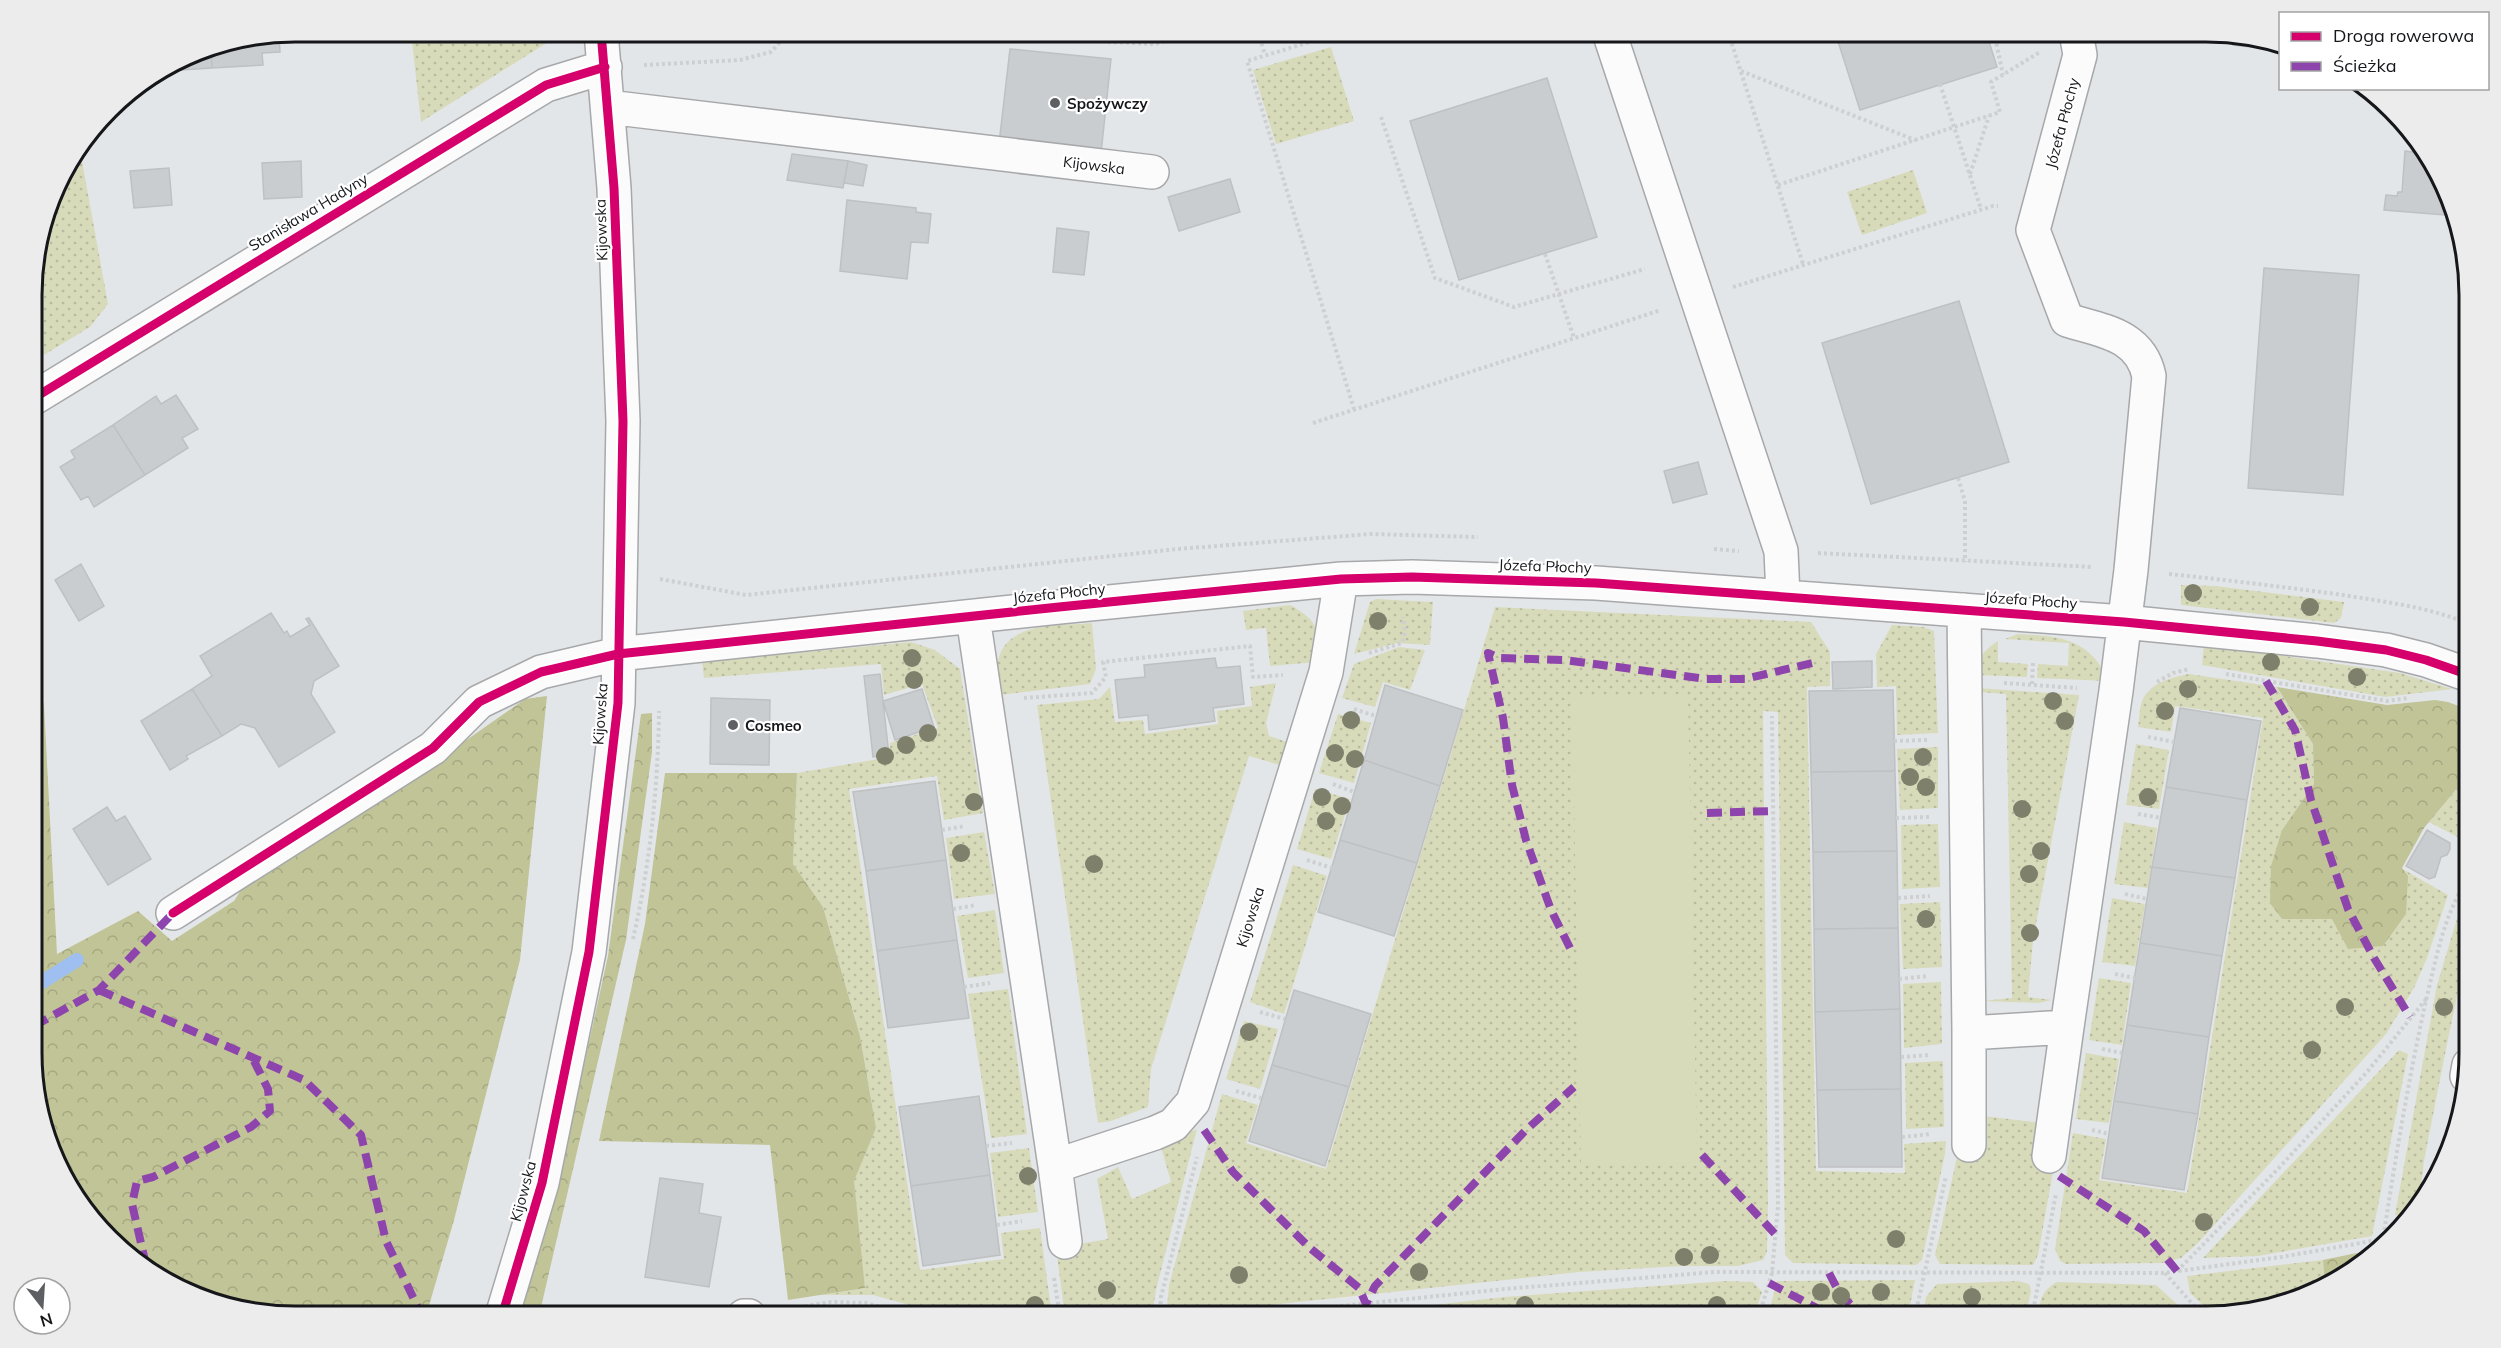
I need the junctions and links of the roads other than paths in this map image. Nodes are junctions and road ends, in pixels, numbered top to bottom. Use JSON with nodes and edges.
{"nodes":[{"id":1,"x":602,"y":42,"type":"edge"},
{"id":2,"x":1612,"y":42,"type":"edge"},
{"id":3,"x":2065,"y":42,"type":"edge"},
{"id":4,"x":605,"y":67,"type":"junction"},
{"id":5,"x":608,"y":108,"type":"junction"},
{"id":6,"x":1152,"y":172,"type":"dead end"},
{"id":7,"x":42,"y":393,"type":"edge"},
{"id":8,"x":1341,"y":579,"type":"junction"},
{"id":9,"x":1783,"y":596,"type":"junction"},
{"id":10,"x":1964,"y":610,"type":"junction"},
{"id":11,"x":973,"y":617,"type":"junction"},
{"id":12,"x":2124,"y":622,"type":"junction"},
{"id":13,"x":618,"y":654,"type":"junction"},
{"id":14,"x":2459,"y":672,"type":"edge"},
{"id":15,"x":173,"y":913,"type":"dead end"},
{"id":16,"x":2067,"y":1027,"type":"junction"},
{"id":17,"x":1969,"y":1033,"type":"junction"},
{"id":18,"x":1955,"y":1139,"type":"road end"},
{"id":19,"x":1055,"y":1166,"type":"junction"},
{"id":20,"x":2053,"y":1172,"type":"road end"},
{"id":21,"x":1065,"y":1242,"type":"dead end"},
{"id":22,"x":505,"y":1306,"type":"edge"}],
"edges":[{"from":1,"to":4,"type":"street","name":"Kijowska"},
{"from":2,"to":9,"type":"street"},
{"from":3,"to":12,"type":"street","name":"Józefa Płochy"},
{"from":4,"to":5,"type":"street","name":"Kijowska"},
{"from":4,"to":7,"type":"street","name":"Stanisława Hadyny"},
{"from":5,"to":6,"type":"street","name":"Kijowska"},
{"from":5,"to":13,"type":"street","name":"Kijowska"},
{"from":8,"to":9,"type":"street","name":"Józefa Płochy"},
{"from":8,"to":11,"type":"street","name":"Józefa Płochy"},
{"from":8,"to":19,"type":"street","name":"Kijowska"},
{"from":9,"to":10,"type":"street","name":"Józefa Płochy"},
{"from":10,"to":12,"type":"street","name":"Józefa Płochy"},
{"from":10,"to":17,"type":"street"},
{"from":11,"to":13,"type":"street","name":"Józefa Płochy"},
{"from":11,"to":19,"type":"street"},
{"from":12,"to":14,"type":"street","name":"Józefa Płochy"},
{"from":12,"to":16,"type":"street"},
{"from":13,"to":15,"type":"street","name":"Józefa Płochy"},
{"from":13,"to":22,"type":"street","name":"Kijowska"},
{"from":16,"to":17,"type":"street"},
{"from":16,"to":20,"type":"street"},
{"from":17,"to":18,"type":"street"},
{"from":19,"to":21,"type":"street"}]}
